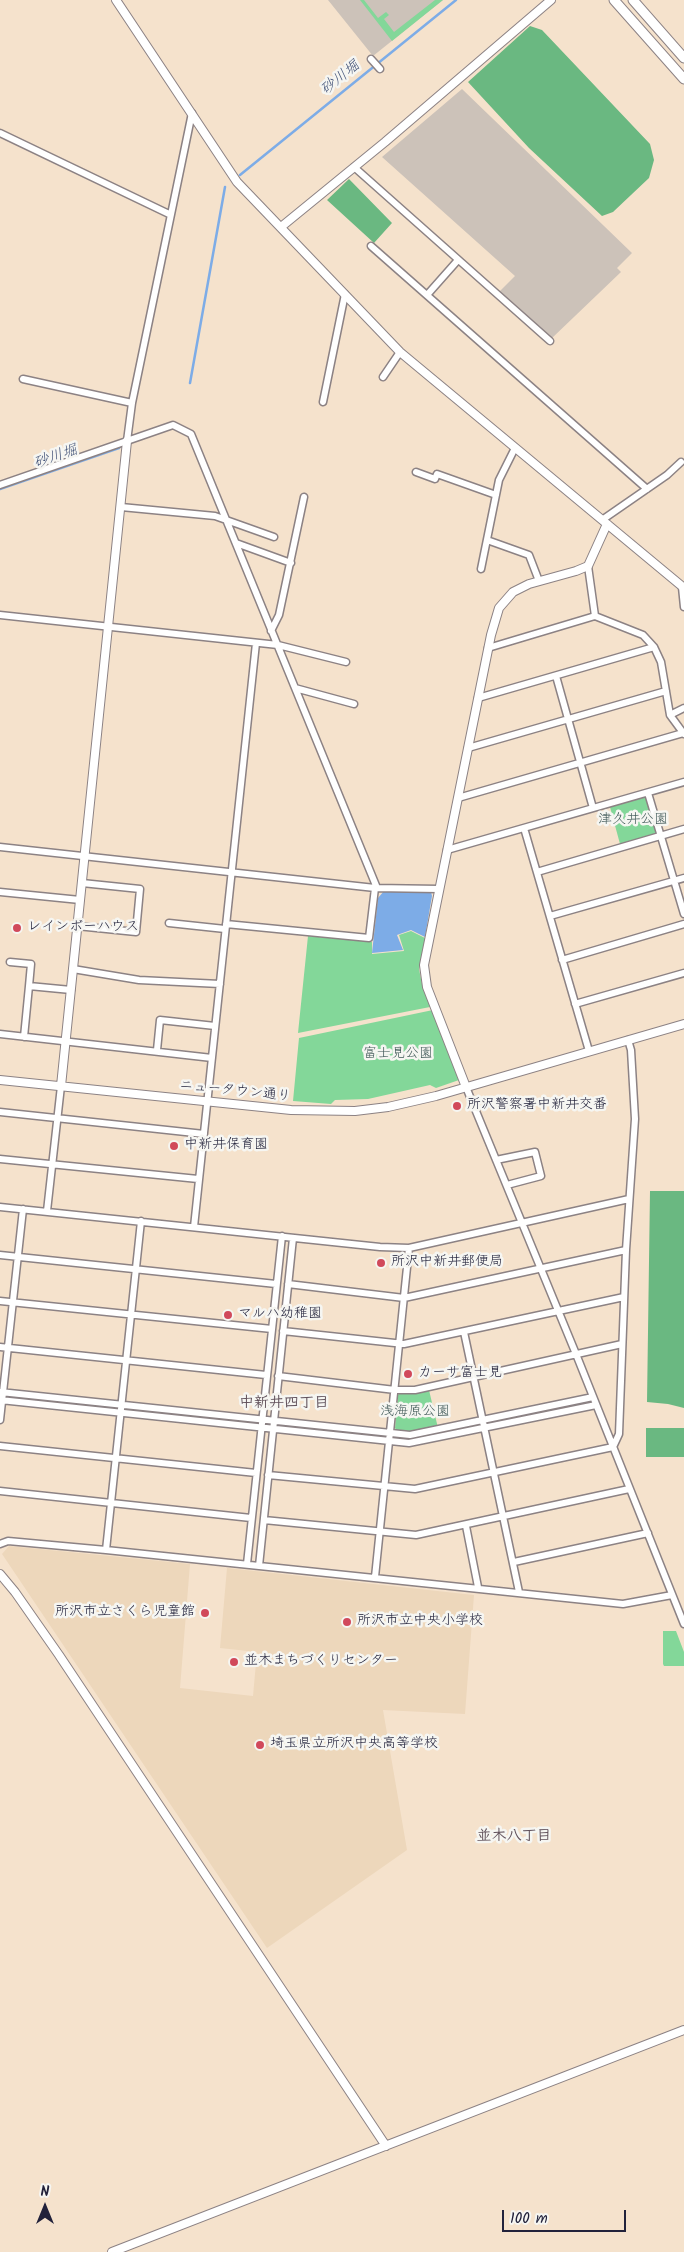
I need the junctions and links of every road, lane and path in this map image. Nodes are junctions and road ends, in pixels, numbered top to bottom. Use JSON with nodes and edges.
{"nodes":[{"id":1,"x":116,"y":0,"type":"edge"},
{"id":2,"x":551,"y":0,"type":"edge"},
{"id":3,"x":614,"y":0,"type":"edge"},
{"id":4,"x":633,"y":0,"type":"edge"},
{"id":5,"x":684,"y":58,"type":"edge"},
{"id":6,"x":371,"y":59,"type":"dead end"},
{"id":7,"x":380,"y":69,"type":"dead end"},
{"id":8,"x":684,"y":79,"type":"edge"},
{"id":9,"x":192,"y":113,"type":"junction"},
{"id":10,"x":0,"y":133,"type":"edge"},
{"id":11,"x":354,"y":167,"type":"junction"},
{"id":12,"x":170,"y":214,"type":"junction"},
{"id":13,"x":282,"y":227,"type":"junction"},
{"id":14,"x":371,"y":246,"type":"dead end"},
{"id":15,"x":458,"y":260,"type":"junction"},
{"id":16,"x":345,"y":294,"type":"junction"},
{"id":17,"x":427,"y":295,"type":"junction"},
{"id":18,"x":550,"y":341,"type":"dead end"},
{"id":19,"x":400,"y":352,"type":"junction"},
{"id":20,"x":383,"y":377,"type":"dead end"},
{"id":21,"x":23,"y":379,"type":"dead end"},
{"id":22,"x":323,"y":402,"type":"dead end"},
{"id":23,"x":132,"y":404,"type":"junction"},
{"id":24,"x":127,"y":441,"type":"junction"},
{"id":25,"x":515,"y":448,"type":"junction"},
{"id":26,"x":681,"y":462,"type":"dead end"},
{"id":27,"x":416,"y":472,"type":"dead end"},
{"id":28,"x":0,"y":485,"type":"edge"},
{"id":29,"x":647,"y":489,"type":"junction"},
{"id":30,"x":496,"y":495,"type":"junction"},
{"id":31,"x":304,"y":497,"type":"dead end"},
{"id":32,"x":121,"y":507,"type":"junction"},
{"id":33,"x":225,"y":518,"type":"junction"},
{"id":34,"x":605,"y":522,"type":"junction"},
{"id":35,"x":274,"y":537,"type":"dead end"},
{"id":36,"x":487,"y":540,"type":"junction"},
{"id":37,"x":236,"y":543,"type":"junction"},
{"id":38,"x":291,"y":563,"type":"junction"},
{"id":39,"x":588,"y":566,"type":"junction"},
{"id":40,"x":481,"y":569,"type":"dead end"},
{"id":41,"x":539,"y":581,"type":"junction"},
{"id":42,"x":683,"y":587,"type":"edge"},
{"id":43,"x":684,"y":607,"type":"edge"},
{"id":44,"x":0,"y":615,"type":"edge"},
{"id":45,"x":595,"y":616,"type":"junction"},
{"id":46,"x":109,"y":627,"type":"junction"},
{"id":47,"x":271,"y":630,"type":"junction"},
{"id":48,"x":256,"y":643,"type":"junction"},
{"id":49,"x":278,"y":645,"type":"junction"},
{"id":50,"x":654,"y":647,"type":"junction"},
{"id":51,"x":488,"y":648,"type":"junction"},
{"id":52,"x":346,"y":662,"type":"dead end"},
{"id":53,"x":556,"y":676,"type":"junction"},
{"id":54,"x":295,"y":688,"type":"junction"},
{"id":55,"x":666,"y":691,"type":"junction"},
{"id":56,"x":478,"y":698,"type":"junction"},
{"id":57,"x":354,"y":704,"type":"dead end"},
{"id":58,"x":684,"y":708,"type":"edge"},
{"id":59,"x":670,"y":715,"type":"junction"},
{"id":60,"x":568,"y":720,"type":"junction"},
{"id":61,"x":684,"y":734,"type":"edge"},
{"id":62,"x":468,"y":748,"type":"junction"},
{"id":63,"x":580,"y":764,"type":"junction"},
{"id":64,"x":684,"y":782,"type":"edge"},
{"id":65,"x":648,"y":793,"type":"junction"},
{"id":66,"x":458,"y":798,"type":"junction"},
{"id":67,"x":593,"y":808,"type":"junction"},
{"id":68,"x":524,"y":828,"type":"junction"},
{"id":69,"x":684,"y":829,"type":"edge"},
{"id":70,"x":662,"y":836,"type":"junction"},
{"id":71,"x":0,"y":847,"type":"edge"},
{"id":72,"x":448,"y":850,"type":"junction"},
{"id":73,"x":85,"y":856,"type":"junction"},
{"id":74,"x":231,"y":871,"type":"junction"},
{"id":75,"x":537,"y":872,"type":"junction"},
{"id":76,"x":684,"y":878,"type":"edge"},
{"id":77,"x":674,"y":880,"type":"junction"},
{"id":78,"x":82,"y":883,"type":"junction"},
{"id":79,"x":376,"y":888,"type":"junction"},
{"id":80,"x":439,"y":889,"type":"junction"},
{"id":81,"x":0,"y":892,"type":"edge"},
{"id":82,"x":80,"y":900,"type":"junction"},
{"id":83,"x":684,"y":914,"type":"edge"},
{"id":84,"x":550,"y":916,"type":"junction"},
{"id":85,"x":169,"y":923,"type":"dead end"},
{"id":86,"x":684,"y":924,"type":"edge"},
{"id":87,"x":77,"y":926,"type":"junction"},
{"id":88,"x":226,"y":926,"type":"junction"},
{"id":89,"x":562,"y":960,"type":"junction"},
{"id":90,"x":10,"y":962,"type":"dead end"},
{"id":91,"x":73,"y":969,"type":"junction"},
{"id":92,"x":684,"y":973,"type":"edge"},
{"id":93,"x":220,"y":984,"type":"junction"},
{"id":94,"x":29,"y":986,"type":"junction"},
{"id":95,"x":71,"y":990,"type":"junction"},
{"id":96,"x":575,"y":1004,"type":"junction"},
{"id":97,"x":684,"y":1024,"type":"edge"},
{"id":98,"x":215,"y":1026,"type":"junction"},
{"id":99,"x":0,"y":1034,"type":"edge"},
{"id":100,"x":24,"y":1037,"type":"junction"},
{"id":101,"x":628,"y":1040,"type":"junction"},
{"id":102,"x":66,"y":1041,"type":"junction"},
{"id":103,"x":157,"y":1050,"type":"junction"},
{"id":104,"x":589,"y":1051,"type":"junction"},
{"id":105,"x":212,"y":1058,"type":"junction"},
{"id":106,"x":0,"y":1080,"type":"edge"},
{"id":107,"x":60,"y":1086,"type":"junction"},
{"id":108,"x":466,"y":1087,"type":"junction"},
{"id":109,"x":207,"y":1102,"type":"junction"},
{"id":110,"x":0,"y":1112,"type":"edge"},
{"id":111,"x":58,"y":1118,"type":"junction"},
{"id":112,"x":204,"y":1134,"type":"junction"},
{"id":113,"x":0,"y":1159,"type":"edge"},
{"id":114,"x":496,"y":1160,"type":"junction"},
{"id":115,"x":52,"y":1165,"type":"junction"},
{"id":116,"x":198,"y":1179,"type":"junction"},
{"id":117,"x":506,"y":1185,"type":"junction"},
{"id":118,"x":628,"y":1199,"type":"junction"},
{"id":119,"x":0,"y":1207,"type":"edge"},
{"id":120,"x":22,"y":1209,"type":"junction"},
{"id":121,"x":47,"y":1211,"type":"junction"},
{"id":122,"x":141,"y":1221,"type":"junction"},
{"id":123,"x":522,"y":1224,"type":"junction"},
{"id":124,"x":194,"y":1227,"type":"junction"},
{"id":125,"x":282,"y":1236,"type":"junction"},
{"id":126,"x":293,"y":1238,"type":"junction"},
{"id":127,"x":409,"y":1248,"type":"junction"},
{"id":128,"x":626,"y":1250,"type":"junction"},
{"id":129,"x":0,"y":1255,"type":"edge"},
{"id":130,"x":18,"y":1257,"type":"junction"},
{"id":131,"x":540,"y":1268,"type":"junction"},
{"id":132,"x":136,"y":1269,"type":"junction"},
{"id":133,"x":276,"y":1284,"type":"junction"},
{"id":134,"x":288,"y":1284,"type":"junction"},
{"id":135,"x":624,"y":1297,"type":"junction"},
{"id":136,"x":404,"y":1298,"type":"junction"},
{"id":137,"x":0,"y":1301,"type":"edge"},
{"id":138,"x":12,"y":1302,"type":"junction"},
{"id":139,"x":558,"y":1311,"type":"junction"},
{"id":140,"x":131,"y":1314,"type":"junction"},
{"id":141,"x":272,"y":1329,"type":"junction"},
{"id":142,"x":283,"y":1331,"type":"junction"},
{"id":143,"x":464,"y":1332,"type":"junction"},
{"id":144,"x":399,"y":1343,"type":"junction"},
{"id":145,"x":622,"y":1344,"type":"junction"},
{"id":146,"x":4,"y":1347,"type":"edge"},
{"id":147,"x":576,"y":1354,"type":"junction"},
{"id":148,"x":126,"y":1360,"type":"junction"},
{"id":149,"x":266,"y":1375,"type":"junction"},
{"id":150,"x":278,"y":1376,"type":"junction"},
{"id":151,"x":474,"y":1376,"type":"junction"},
{"id":152,"x":395,"y":1390,"type":"junction"},
{"id":153,"x":1,"y":1392,"type":"edge"},
{"id":154,"x":593,"y":1397,"type":"junction"},
{"id":155,"x":1,"y":1400,"type":"edge"},
{"id":156,"x":121,"y":1405,"type":"junction"},
{"id":157,"x":596,"y":1405,"type":"junction"},
{"id":158,"x":120,"y":1413,"type":"junction"},
{"id":159,"x":0,"y":1420,"type":"edge"},
{"id":160,"x":262,"y":1420,"type":"junction"},
{"id":161,"x":273,"y":1421,"type":"junction"},
{"id":162,"x":483,"y":1421,"type":"junction"},
{"id":163,"x":261,"y":1428,"type":"junction"},
{"id":164,"x":273,"y":1429,"type":"junction"},
{"id":165,"x":485,"y":1429,"type":"junction"},
{"id":166,"x":390,"y":1433,"type":"junction"},
{"id":167,"x":389,"y":1441,"type":"junction"},
{"id":168,"x":0,"y":1446,"type":"edge"},
{"id":169,"x":613,"y":1447,"type":"junction"},
{"id":170,"x":116,"y":1458,"type":"junction"},
{"id":171,"x":256,"y":1473,"type":"junction"},
{"id":172,"x":494,"y":1473,"type":"junction"},
{"id":173,"x":268,"y":1475,"type":"junction"},
{"id":174,"x":384,"y":1487,"type":"junction"},
{"id":175,"x":630,"y":1489,"type":"junction"},
{"id":176,"x":0,"y":1492,"type":"edge"},
{"id":177,"x":111,"y":1503,"type":"junction"},
{"id":178,"x":251,"y":1518,"type":"junction"},
{"id":179,"x":504,"y":1518,"type":"junction"},
{"id":180,"x":264,"y":1520,"type":"junction"},
{"id":181,"x":466,"y":1526,"type":"junction"},
{"id":182,"x":380,"y":1532,"type":"junction"},
{"id":183,"x":648,"y":1533,"type":"junction"},
{"id":184,"x":0,"y":1544,"type":"edge"},
{"id":185,"x":106,"y":1550,"type":"junction"},
{"id":186,"x":514,"y":1562,"type":"junction"},
{"id":187,"x":247,"y":1564,"type":"junction"},
{"id":188,"x":259,"y":1566,"type":"junction"},
{"id":189,"x":0,"y":1574,"type":"edge"},
{"id":190,"x":375,"y":1577,"type":"junction"},
{"id":191,"x":478,"y":1587,"type":"junction"},
{"id":192,"x":519,"y":1592,"type":"junction"},
{"id":193,"x":672,"y":1594,"type":"junction"},
{"id":194,"x":684,"y":1624,"type":"edge"},
{"id":195,"x":684,"y":2030,"type":"edge"},
{"id":196,"x":386,"y":2146,"type":"junction"},
{"id":197,"x":112,"y":2252,"type":"edge"}],
"edges":[{"from":1,"to":9,"type":"street"},
{"from":2,"to":11,"type":"street"},
{"from":3,"to":8,"type":"main road"},
{"from":4,"to":5,"type":"main road"},
{"from":6,"to":7,"type":"street"},
{"from":9,"to":12,"type":"street"},
{"from":9,"to":13,"type":"street"},
{"from":10,"to":12,"type":"street"},
{"from":11,"to":13,"type":"street"},
{"from":11,"to":15,"type":"street"},
{"from":12,"to":23,"type":"street"},
{"from":13,"to":16,"type":"street"},
{"from":14,"to":17,"type":"street"},
{"from":15,"to":17,"type":"street"},
{"from":15,"to":18,"type":"street"},
{"from":16,"to":19,"type":"street"},
{"from":16,"to":22,"type":"street"},
{"from":17,"to":29,"type":"street"},
{"from":19,"to":20,"type":"street"},
{"from":19,"to":25,"type":"street"},
{"from":21,"to":23,"type":"street"},
{"from":23,"to":24,"type":"street"},
{"from":24,"to":28,"type":"street"},
{"from":24,"to":32,"type":"street"},
{"from":24,"to":33,"type":"street"},
{"from":25,"to":30,"type":"street"},
{"from":25,"to":34,"type":"street"},
{"from":26,"to":29,"type":"street"},
{"from":27,"to":30,"type":"street"},
{"from":29,"to":34,"type":"street"},
{"from":30,"to":36,"type":"street"},
{"from":31,"to":38,"type":"street"},
{"from":32,"to":33,"type":"street"},
{"from":32,"to":46,"type":"street"},
{"from":33,"to":35,"type":"street"},
{"from":33,"to":37,"type":"street"},
{"from":34,"to":39,"type":"street"},
{"from":34,"to":42,"type":"street"},
{"from":36,"to":40,"type":"street"},
{"from":36,"to":41,"type":"street"},
{"from":37,"to":38,"type":"street"},
{"from":37,"to":47,"type":"street"},
{"from":38,"to":47,"type":"street"},
{"from":39,"to":41,"type":"street"},
{"from":39,"to":45,"type":"street"},
{"from":41,"to":51,"type":"street"},
{"from":42,"to":43,"type":"street"},
{"from":44,"to":46,"type":"street"},
{"from":45,"to":50,"type":"street"},
{"from":45,"to":51,"type":"street"},
{"from":46,"to":48,"type":"street"},
{"from":46,"to":73,"type":"street"},
{"from":47,"to":49,"type":"street"},
{"from":48,"to":49,"type":"street"},
{"from":48,"to":74,"type":"street"},
{"from":49,"to":52,"type":"street"},
{"from":49,"to":54,"type":"street"},
{"from":50,"to":53,"type":"street"},
{"from":50,"to":55,"type":"street"},
{"from":51,"to":56,"type":"street"},
{"from":53,"to":56,"type":"street"},
{"from":53,"to":60,"type":"street"},
{"from":54,"to":57,"type":"street"},
{"from":54,"to":79,"type":"street"},
{"from":55,"to":59,"type":"street"},
{"from":55,"to":60,"type":"street"},
{"from":56,"to":62,"type":"street"},
{"from":58,"to":59,"type":"street"},
{"from":59,"to":61,"type":"street"},
{"from":60,"to":62,"type":"street"},
{"from":60,"to":63,"type":"street"},
{"from":61,"to":63,"type":"street"},
{"from":62,"to":66,"type":"street"},
{"from":63,"to":66,"type":"street"},
{"from":63,"to":67,"type":"street"},
{"from":64,"to":65,"type":"street"},
{"from":65,"to":67,"type":"street"},
{"from":65,"to":70,"type":"street"},
{"from":66,"to":72,"type":"street"},
{"from":67,"to":68,"type":"street"},
{"from":68,"to":72,"type":"street"},
{"from":68,"to":75,"type":"street"},
{"from":69,"to":70,"type":"street"},
{"from":70,"to":75,"type":"street"},
{"from":70,"to":77,"type":"street"},
{"from":71,"to":73,"type":"street"},
{"from":72,"to":80,"type":"street"},
{"from":73,"to":74,"type":"street"},
{"from":73,"to":78,"type":"street"},
{"from":74,"to":79,"type":"street"},
{"from":74,"to":88,"type":"street"},
{"from":75,"to":84,"type":"street"},
{"from":76,"to":77,"type":"street"},
{"from":77,"to":83,"type":"street"},
{"from":77,"to":84,"type":"street"},
{"from":78,"to":82,"type":"street"},
{"from":78,"to":87,"type":"street"},
{"from":79,"to":80,"type":"street"},
{"from":79,"to":88,"type":"street"},
{"from":80,"to":108,"type":"street"},
{"from":81,"to":82,"type":"street"},
{"from":82,"to":87,"type":"street"},
{"from":84,"to":89,"type":"street"},
{"from":85,"to":88,"type":"street"},
{"from":86,"to":89,"type":"street"},
{"from":87,"to":91,"type":"street"},
{"from":88,"to":93,"type":"street"},
{"from":89,"to":96,"type":"street"},
{"from":90,"to":94,"type":"street"},
{"from":91,"to":93,"type":"street"},
{"from":91,"to":95,"type":"street"},
{"from":92,"to":96,"type":"street"},
{"from":93,"to":98,"type":"street"},
{"from":94,"to":95,"type":"street"},
{"from":94,"to":100,"type":"street"},
{"from":95,"to":102,"type":"street"},
{"from":96,"to":104,"type":"street"},
{"from":97,"to":101,"type":"street","name":"ニュータウン通り"},
{"from":98,"to":103,"type":"street"},
{"from":98,"to":105,"type":"street"},
{"from":99,"to":100,"type":"street"},
{"from":100,"to":102,"type":"street"},
{"from":101,"to":104,"type":"street","name":"ニュータウン通り"},
{"from":101,"to":118,"type":"street"},
{"from":102,"to":103,"type":"street"},
{"from":102,"to":107,"type":"street"},
{"from":103,"to":105,"type":"street"},
{"from":104,"to":108,"type":"street","name":"ニュータウン通り"},
{"from":105,"to":109,"type":"street"},
{"from":106,"to":107,"type":"street","name":"ニュータウン通り"},
{"from":107,"to":109,"type":"street","name":"ニュータウン通り"},
{"from":107,"to":111,"type":"street"},
{"from":108,"to":109,"type":"street","name":"ニュータウン通り"},
{"from":108,"to":114,"type":"street"},
{"from":109,"to":112,"type":"street"},
{"from":110,"to":111,"type":"street"},
{"from":111,"to":112,"type":"street"},
{"from":111,"to":115,"type":"street"},
{"from":112,"to":116,"type":"street"},
{"from":113,"to":115,"type":"street"},
{"from":114,"to":117,"type":"street"},
{"from":114,"to":117,"type":"street"},
{"from":115,"to":116,"type":"street"},
{"from":115,"to":121,"type":"street"},
{"from":116,"to":124,"type":"street"},
{"from":117,"to":123,"type":"street"},
{"from":118,"to":123,"type":"street"},
{"from":118,"to":128,"type":"street"},
{"from":119,"to":120,"type":"street"},
{"from":120,"to":121,"type":"street"},
{"from":120,"to":130,"type":"street"},
{"from":121,"to":122,"type":"street"},
{"from":122,"to":124,"type":"street"},
{"from":122,"to":132,"type":"street"},
{"from":123,"to":127,"type":"street"},
{"from":123,"to":131,"type":"street"},
{"from":124,"to":125,"type":"street"},
{"from":125,"to":126,"type":"street"},
{"from":125,"to":133,"type":"street"},
{"from":126,"to":127,"type":"street"},
{"from":126,"to":134,"type":"street"},
{"from":127,"to":136,"type":"street"},
{"from":128,"to":131,"type":"street"},
{"from":128,"to":135,"type":"street"},
{"from":129,"to":130,"type":"street"},
{"from":130,"to":132,"type":"street"},
{"from":130,"to":138,"type":"street"},
{"from":131,"to":136,"type":"street"},
{"from":131,"to":139,"type":"street"},
{"from":132,"to":133,"type":"street"},
{"from":132,"to":140,"type":"street"},
{"from":133,"to":141,"type":"street"},
{"from":134,"to":136,"type":"street"},
{"from":134,"to":142,"type":"street"},
{"from":135,"to":139,"type":"street"},
{"from":135,"to":145,"type":"street"},
{"from":136,"to":144,"type":"street"},
{"from":137,"to":138,"type":"street"},
{"from":138,"to":140,"type":"street"},
{"from":138,"to":146,"type":"street"},
{"from":139,"to":143,"type":"street"},
{"from":139,"to":147,"type":"street"},
{"from":140,"to":141,"type":"street"},
{"from":140,"to":148,"type":"street"},
{"from":141,"to":149,"type":"street"},
{"from":142,"to":144,"type":"street"},
{"from":142,"to":150,"type":"street"},
{"from":143,"to":144,"type":"street"},
{"from":143,"to":151,"type":"street"},
{"from":144,"to":152,"type":"street"},
{"from":145,"to":147,"type":"street"},
{"from":145,"to":169,"type":"street"},
{"from":146,"to":148,"type":"street"},
{"from":146,"to":153,"type":"street"},
{"from":147,"to":151,"type":"street"},
{"from":147,"to":154,"type":"street"},
{"from":148,"to":149,"type":"street"},
{"from":148,"to":156,"type":"street"},
{"from":149,"to":160,"type":"street"},
{"from":150,"to":152,"type":"street"},
{"from":150,"to":161,"type":"street"},
{"from":151,"to":152,"type":"street"},
{"from":151,"to":162,"type":"street"},
{"from":152,"to":166,"type":"street"},
{"from":153,"to":155,"type":"street"},
{"from":153,"to":156,"type":"street"},
{"from":154,"to":157,"type":"street"},
{"from":154,"to":162,"type":"street"},
{"from":155,"to":158,"type":"street"},
{"from":155,"to":159,"type":"street"},
{"from":156,"to":158,"type":"street"},
{"from":156,"to":160,"type":"street"},
{"from":157,"to":165,"type":"street"},
{"from":157,"to":169,"type":"street"},
{"from":158,"to":163,"type":"street"},
{"from":158,"to":170,"type":"street"},
{"from":160,"to":161,"type":"street"},
{"from":160,"to":163,"type":"street"},
{"from":161,"to":164,"type":"street"},
{"from":161,"to":166,"type":"street"},
{"from":162,"to":165,"type":"street"},
{"from":162,"to":166,"type":"street"},
{"from":163,"to":164,"type":"street"},
{"from":163,"to":171,"type":"street"},
{"from":164,"to":167,"type":"street"},
{"from":164,"to":173,"type":"street"},
{"from":165,"to":167,"type":"street"},
{"from":165,"to":172,"type":"street"},
{"from":166,"to":167,"type":"street"},
{"from":167,"to":174,"type":"street"},
{"from":168,"to":170,"type":"street"},
{"from":169,"to":172,"type":"street"},
{"from":169,"to":175,"type":"street"},
{"from":170,"to":171,"type":"street"},
{"from":170,"to":177,"type":"street"},
{"from":171,"to":178,"type":"street"},
{"from":172,"to":174,"type":"street"},
{"from":172,"to":179,"type":"street"},
{"from":173,"to":174,"type":"street"},
{"from":173,"to":180,"type":"street"},
{"from":174,"to":182,"type":"street"},
{"from":175,"to":179,"type":"street"},
{"from":175,"to":183,"type":"street"},
{"from":176,"to":177,"type":"street"},
{"from":177,"to":178,"type":"street"},
{"from":177,"to":185,"type":"street"},
{"from":178,"to":187,"type":"street"},
{"from":179,"to":181,"type":"street"},
{"from":179,"to":186,"type":"street"},
{"from":180,"to":182,"type":"street"},
{"from":180,"to":188,"type":"street"},
{"from":181,"to":182,"type":"street"},
{"from":181,"to":191,"type":"street"},
{"from":182,"to":190,"type":"street"},
{"from":183,"to":186,"type":"street"},
{"from":183,"to":193,"type":"street"},
{"from":184,"to":185,"type":"street"},
{"from":185,"to":187,"type":"street"},
{"from":186,"to":192,"type":"street"},
{"from":187,"to":188,"type":"street"},
{"from":188,"to":190,"type":"street"},
{"from":189,"to":196,"type":"street"},
{"from":190,"to":191,"type":"street"},
{"from":191,"to":192,"type":"street"},
{"from":192,"to":193,"type":"street"},
{"from":193,"to":194,"type":"street"},
{"from":195,"to":196,"type":"street"},
{"from":196,"to":197,"type":"street"}]}
